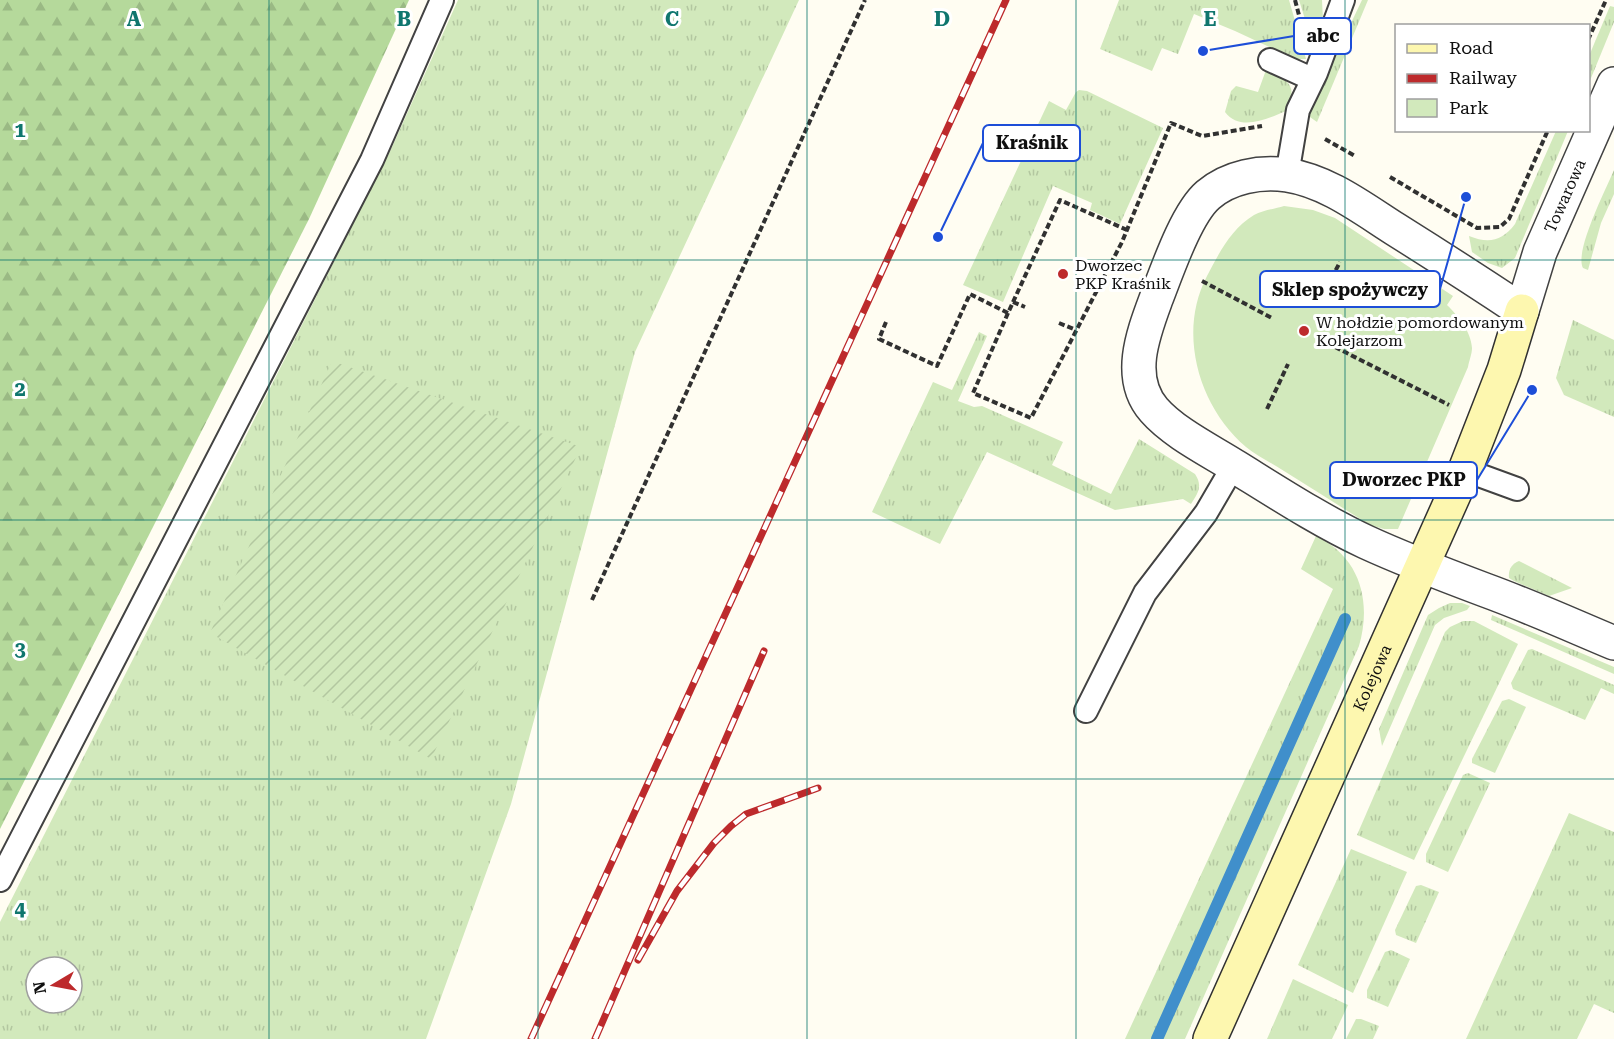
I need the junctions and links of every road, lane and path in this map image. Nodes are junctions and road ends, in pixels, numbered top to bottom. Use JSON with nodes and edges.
{"nodes":[{"id":1,"x":442,"y":0,"type":"edge"},
{"id":2,"x":865,"y":0,"type":"edge"},
{"id":3,"x":1343,"y":0,"type":"edge"},
{"id":4,"x":1606,"y":0,"type":"edge"},
{"id":5,"x":1590,"y":36,"type":"edge"},
{"id":6,"x":1270,"y":60,"type":"dead end"},
{"id":7,"x":1312,"y":79,"type":"junction"},
{"id":8,"x":1614,"y":84,"type":"edge"},
{"id":9,"x":1547,"y":132,"type":"edge"},
{"id":10,"x":1287,"y":175,"type":"junction"},
{"id":11,"x":1509,"y":219,"type":"dead end"},
{"id":12,"x":1127,"y":230,"type":"dead end"},
{"id":13,"x":1340,"y":262,"type":"dead end"},
{"id":14,"x":1204,"y":282,"type":"dead end"},
{"id":15,"x":1014,"y":302,"type":"junction"},
{"id":16,"x":1319,"y":302,"type":"dead end"},
{"id":17,"x":1025,"y":307,"type":"dead end"},
{"id":18,"x":1522,"y":311,"type":"junction"},
{"id":19,"x":1272,"y":318,"type":"dead end"},
{"id":20,"x":886,"y":322,"type":"dead end"},
{"id":21,"x":1059,"y":322,"type":"dead end"},
{"id":22,"x":1076,"y":330,"type":"dead end"},
{"id":23,"x":1335,"y":347,"type":"dead end"},
{"id":24,"x":1288,"y":364,"type":"dead end"},
{"id":25,"x":1267,"y":409,"type":"dead end"},
{"id":26,"x":1458,"y":410,"type":"dead end"},
{"id":27,"x":1234,"y":465,"type":"junction"},
{"id":28,"x":1466,"y":470,"type":"junction"},
{"id":29,"x":1517,"y":489,"type":"dead end"},
{"id":30,"x":1422,"y":567,"type":"junction"},
{"id":31,"x":592,"y":600,"type":"dead end"},
{"id":32,"x":1614,"y":643,"type":"edge"},
{"id":33,"x":1086,"y":711,"type":"dead end"},
{"id":34,"x":0,"y":880,"type":"edge"},
{"id":35,"x":1210,"y":1039,"type":"edge"}],
"edges":[{"from":1,"to":34,"type":"lane"},
{"from":2,"to":31,"type":"path"},
{"from":3,"to":7,"type":"lane"},
{"from":4,"to":5,"type":"path"},
{"from":6,"to":7,"type":"lane"},
{"from":7,"to":10,"type":"lane"},
{"from":8,"to":18,"type":"street","name":"Towarowa"},
{"from":9,"to":11,"type":"path"},
{"from":10,"to":18,"type":"street"},
{"from":10,"to":27,"type":"street"},
{"from":12,"to":15,"type":"path"},
{"from":13,"to":16,"type":"path"},
{"from":14,"to":19,"type":"path"},
{"from":15,"to":17,"type":"path"},
{"from":15,"to":20,"type":"path"},
{"from":18,"to":28,"type":"street","name":"Kolejowa"},
{"from":21,"to":22,"type":"path"},
{"from":23,"to":26,"type":"path"},
{"from":24,"to":25,"type":"path"},
{"from":27,"to":30,"type":"street"},
{"from":27,"to":33,"type":"lane"},
{"from":28,"to":29,"type":"lane"},
{"from":28,"to":30,"type":"street","name":"Kolejowa"},
{"from":30,"to":32,"type":"street"},
{"from":30,"to":35,"type":"street","name":"Kolejowa"}]}
